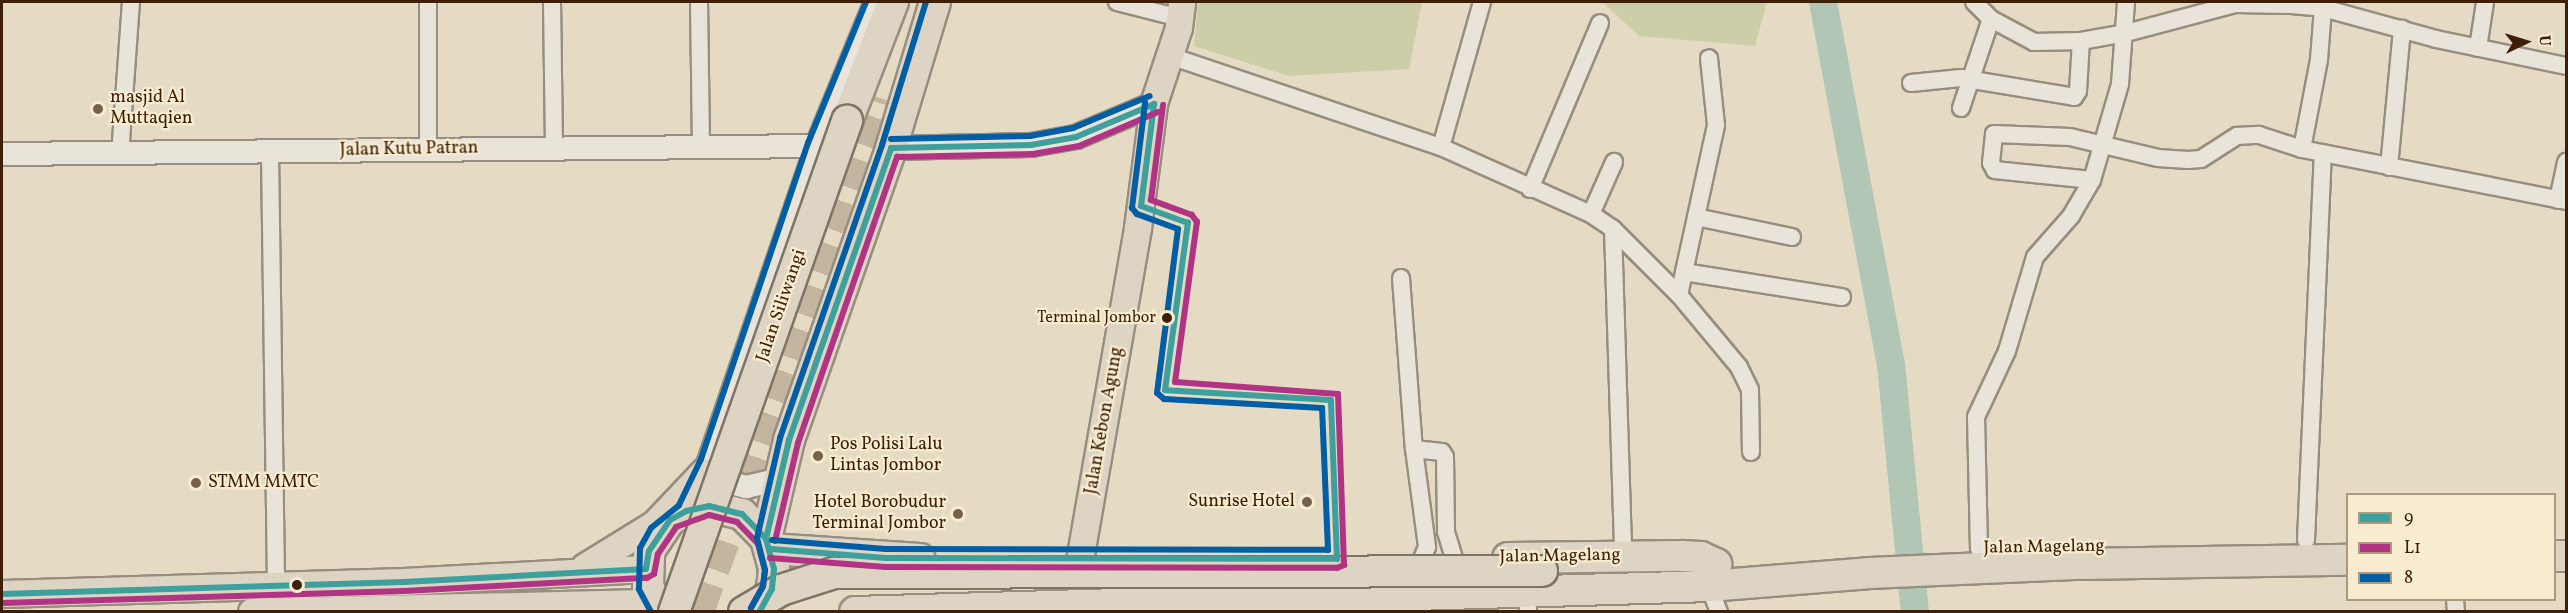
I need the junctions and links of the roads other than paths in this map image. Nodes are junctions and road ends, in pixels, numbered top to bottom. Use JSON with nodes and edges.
{"nodes":[{"id":1,"x":131,"y":2,"type":"edge"},
{"id":2,"x":428,"y":2,"type":"edge"},
{"id":3,"x":552,"y":2,"type":"edge"},
{"id":4,"x":699,"y":2,"type":"edge"},
{"id":5,"x":876,"y":2,"type":"edge"},
{"id":6,"x":893,"y":2,"type":"edge"},
{"id":7,"x":918,"y":2,"type":"edge"},
{"id":8,"x":935,"y":2,"type":"edge"},
{"id":9,"x":1117,"y":2,"type":"edge"},
{"id":10,"x":1482,"y":2,"type":"edge"},
{"id":11,"x":1974,"y":2,"type":"edge"},
{"id":12,"x":2126,"y":2,"type":"edge"},
{"id":13,"x":2485,"y":2,"type":"edge"},
{"id":14,"x":2194,"y":8,"type":"edge"},
{"id":15,"x":2323,"y":8,"type":"junction"},
{"id":16,"x":1181,"y":10,"type":"edge"},
{"id":17,"x":1991,"y":19,"type":"junction"},
{"id":18,"x":1600,"y":23,"type":"dead end"},
{"id":19,"x":2402,"y":29,"type":"junction"},
{"id":20,"x":2126,"y":33,"type":"junction"},
{"id":21,"x":2081,"y":41,"type":"junction"},
{"id":22,"x":2478,"y":48,"type":"junction"},
{"id":23,"x":1170,"y":56,"type":"junction"},
{"id":24,"x":1709,"y":58,"type":"dead end"},
{"id":25,"x":2566,"y":66,"type":"edge"},
{"id":26,"x":1972,"y":80,"type":"junction"},
{"id":27,"x":1911,"y":83,"type":"dead end"},
{"id":28,"x":886,"y":100,"type":"tunnel mouth"},
{"id":29,"x":1154,"y":104,"type":"junction"},
{"id":30,"x":1961,"y":108,"type":"dead end"},
{"id":31,"x":2103,"y":144,"type":"junction"},
{"id":32,"x":817,"y":146,"type":"junction"},
{"id":33,"x":1441,"y":147,"type":"junction"},
{"id":34,"x":554,"y":148,"type":"junction"},
{"id":35,"x":891,"y":148,"type":"junction"},
{"id":36,"x":700,"y":149,"type":"junction"},
{"id":37,"x":2302,"y":149,"type":"junction"},
{"id":38,"x":428,"y":150,"type":"junction"},
{"id":39,"x":270,"y":153,"type":"junction"},
{"id":40,"x":2323,"y":153,"type":"junction"},
{"id":41,"x":2,"y":154,"type":"edge"},
{"id":42,"x":120,"y":155,"type":"junction"},
{"id":43,"x":1614,"y":162,"type":"dead end"},
{"id":44,"x":2566,"y":162,"type":"edge"},
{"id":45,"x":2389,"y":167,"type":"junction"},
{"id":46,"x":2092,"y":180,"type":"junction"},
{"id":47,"x":1530,"y":189,"type":"junction"},
{"id":48,"x":2562,"y":200,"type":"edge"},
{"id":49,"x":1591,"y":214,"type":"junction"},
{"id":50,"x":1696,"y":217,"type":"junction"},
{"id":51,"x":1613,"y":229,"type":"junction"},
{"id":52,"x":1792,"y":237,"type":"dead end"},
{"id":53,"x":1684,"y":272,"type":"junction"},
{"id":54,"x":1401,"y":278,"type":"dead end"},
{"id":55,"x":1679,"y":295,"type":"junction"},
{"id":56,"x":1842,"y":297,"type":"dead end"},
{"id":57,"x":789,"y":440,"type":"junction"},
{"id":58,"x":1414,"y":449,"type":"junction"},
{"id":59,"x":1751,"y":452,"type":"dead end"},
{"id":60,"x":707,"y":467,"type":"junction"},
{"id":61,"x":777,"y":480,"type":"junction"},
{"id":62,"x":686,"y":511,"type":"junction"},
{"id":63,"x":2306,"y":540,"type":"junction"},
{"id":64,"x":2346,"y":541,"type":"edge"},
{"id":65,"x":769,"y":544,"type":"junction"},
{"id":66,"x":1978,"y":549,"type":"junction"},
{"id":67,"x":825,"y":554,"type":"junction"},
{"id":68,"x":1623,"y":556,"type":"junction"},
{"id":69,"x":868,"y":557,"type":"junction"},
{"id":70,"x":1454,"y":558,"type":"junction"},
{"id":71,"x":1422,"y":559,"type":"junction"},
{"id":72,"x":1948,"y":559,"type":"junction"},
{"id":73,"x":2346,"y":560,"type":"edge"},
{"id":74,"x":1080,"y":561,"type":"junction"},
{"id":75,"x":646,"y":569,"type":"junction"},
{"id":76,"x":574,"y":572,"type":"junction"},
{"id":77,"x":276,"y":586,"type":"junction"},
{"id":78,"x":1715,"y":587,"type":"edge"},
{"id":79,"x":1532,"y":591,"type":"edge"},
{"id":80,"x":2,"y":594,"type":"edge"},
{"id":81,"x":1084,"y":607,"type":"edge"},
{"id":82,"x":555,"y":609,"type":"edge"},
{"id":83,"x":664,"y":609,"type":"edge"},
{"id":84,"x":864,"y":610,"type":"edge"},
{"id":85,"x":926,"y":610,"type":"edge"},
{"id":86,"x":252,"y":612,"type":"edge"},
{"id":87,"x":744,"y":612,"type":"edge"},
{"id":88,"x":759,"y":612,"type":"edge"}],
"edges":[{"from":1,"to":42,"type":"street"},
{"from":2,"to":38,"type":"street"},
{"from":3,"to":34,"type":"street"},
{"from":4,"to":36,"type":"street"},
{"from":5,"to":32,"type":"street"},
{"from":6,"to":83,"type":"highway","name":"Jalan Siliwangi","bridge":true},
{"from":7,"to":28,"type":"highway"},
{"from":8,"to":35,"type":"highway"},
{"from":9,"to":16,"type":"street"},
{"from":10,"to":33,"type":"street"},
{"from":11,"to":17,"type":"street"},
{"from":12,"to":20,"type":"street"},
{"from":13,"to":22,"type":"street"},
{"from":14,"to":15,"type":"street"},
{"from":14,"to":20,"type":"street"},
{"from":15,"to":19,"type":"street"},
{"from":15,"to":37,"type":"street"},
{"from":16,"to":23,"type":"main road","name":"Jalan Kebon Agung"},
{"from":17,"to":21,"type":"street"},
{"from":17,"to":26,"type":"street"},
{"from":18,"to":47,"type":"street"},
{"from":19,"to":22,"type":"street"},
{"from":19,"to":45,"type":"street"},
{"from":20,"to":21,"type":"street"},
{"from":20,"to":31,"type":"street"},
{"from":21,"to":26,"type":"street"},
{"from":22,"to":25,"type":"street"},
{"from":23,"to":29,"type":"main road","name":"Jalan Kebon Agung"},
{"from":23,"to":33,"type":"street"},
{"from":24,"to":50,"type":"street"},
{"from":26,"to":27,"type":"street"},
{"from":26,"to":30,"type":"street"},
{"from":29,"to":35,"type":"street"},
{"from":29,"to":74,"type":"main road","name":"Jalan Kebon Agung"},
{"from":31,"to":37,"type":"street"},
{"from":31,"to":46,"type":"street"},
{"from":31,"to":46,"type":"street"},
{"from":32,"to":36,"type":"street","name":"Jalan Kutu Patran"},
{"from":32,"to":60,"type":"street"},
{"from":33,"to":47,"type":"street"},
{"from":34,"to":36,"type":"street","name":"Jalan Kutu Patran"},
{"from":34,"to":38,"type":"street","name":"Jalan Kutu Patran"},
{"from":35,"to":57,"type":"highway"},
{"from":37,"to":40,"type":"street"},
{"from":38,"to":39,"type":"street","name":"Jalan Kutu Patran"},
{"from":39,"to":42,"type":"street","name":"Jalan Kutu Patran"},
{"from":39,"to":77,"type":"street"},
{"from":40,"to":45,"type":"street"},
{"from":40,"to":63,"type":"street"},
{"from":41,"to":42,"type":"street","name":"Jalan Kutu Patran"},
{"from":43,"to":49,"type":"street"},
{"from":44,"to":48,"type":"street"},
{"from":45,"to":48,"type":"street"},
{"from":46,"to":66,"type":"street"},
{"from":47,"to":49,"type":"street"},
{"from":49,"to":51,"type":"street"},
{"from":50,"to":52,"type":"street"},
{"from":50,"to":53,"type":"street"},
{"from":51,"to":55,"type":"street"},
{"from":51,"to":68,"type":"street"},
{"from":53,"to":55,"type":"street"},
{"from":53,"to":56,"type":"street"},
{"from":54,"to":58,"type":"street"},
{"from":55,"to":59,"type":"street"},
{"from":57,"to":61,"type":"highway"},
{"from":57,"to":67,"type":"highway"},
{"from":58,"to":70,"type":"street"},
{"from":58,"to":71,"type":"street"},
{"from":60,"to":61,"type":"street"},
{"from":60,"to":62,"type":"street"},
{"from":60,"to":76,"type":"main road"},
{"from":61,"to":65,"type":"highway"},
{"from":62,"to":65,"type":"highway"},
{"from":62,"to":75,"type":"highway"},
{"from":63,"to":64,"type":"highway","name":"Jalan Magelang"},
{"from":63,"to":66,"type":"highway","name":"Jalan Magelang"},
{"from":65,"to":67,"type":"highway","name":"Jalan Magelang"},
{"from":65,"to":88,"type":"highway"},
{"from":66,"to":72,"type":"highway","name":"Jalan Magelang"},
{"from":67,"to":69,"type":"highway","name":"Jalan Magelang"},
{"from":68,"to":70,"type":"highway","name":"Jalan Magelang"},
{"from":68,"to":78,"type":"highway","name":"Jalan Magelang"},
{"from":69,"to":74,"type":"highway","name":"Jalan Magelang"},
{"from":69,"to":84,"type":"highway"},
{"from":70,"to":71,"type":"highway","name":"Jalan Magelang"},
{"from":71,"to":74,"type":"highway","name":"Jalan Magelang"},
{"from":72,"to":73,"type":"highway","name":"Jalan Magelang"},
{"from":72,"to":78,"type":"highway","name":"Jalan Magelang"},
{"from":75,"to":76,"type":"main road"},
{"from":75,"to":83,"type":"highway"},
{"from":76,"to":77,"type":"main road"},
{"from":77,"to":80,"type":"main road"},
{"from":78,"to":79,"type":"highway"},
{"from":79,"to":81,"type":"highway","name":"Jalan Magelang"},
{"from":79,"to":87,"type":"highway","bridge":true},
{"from":81,"to":85,"type":"highway","name":"Jalan Magelang"},
{"from":82,"to":83,"type":"main road"},
{"from":82,"to":86,"type":"main road"},
{"from":84,"to":85,"type":"highway","name":"Jalan Magelang"}]}
